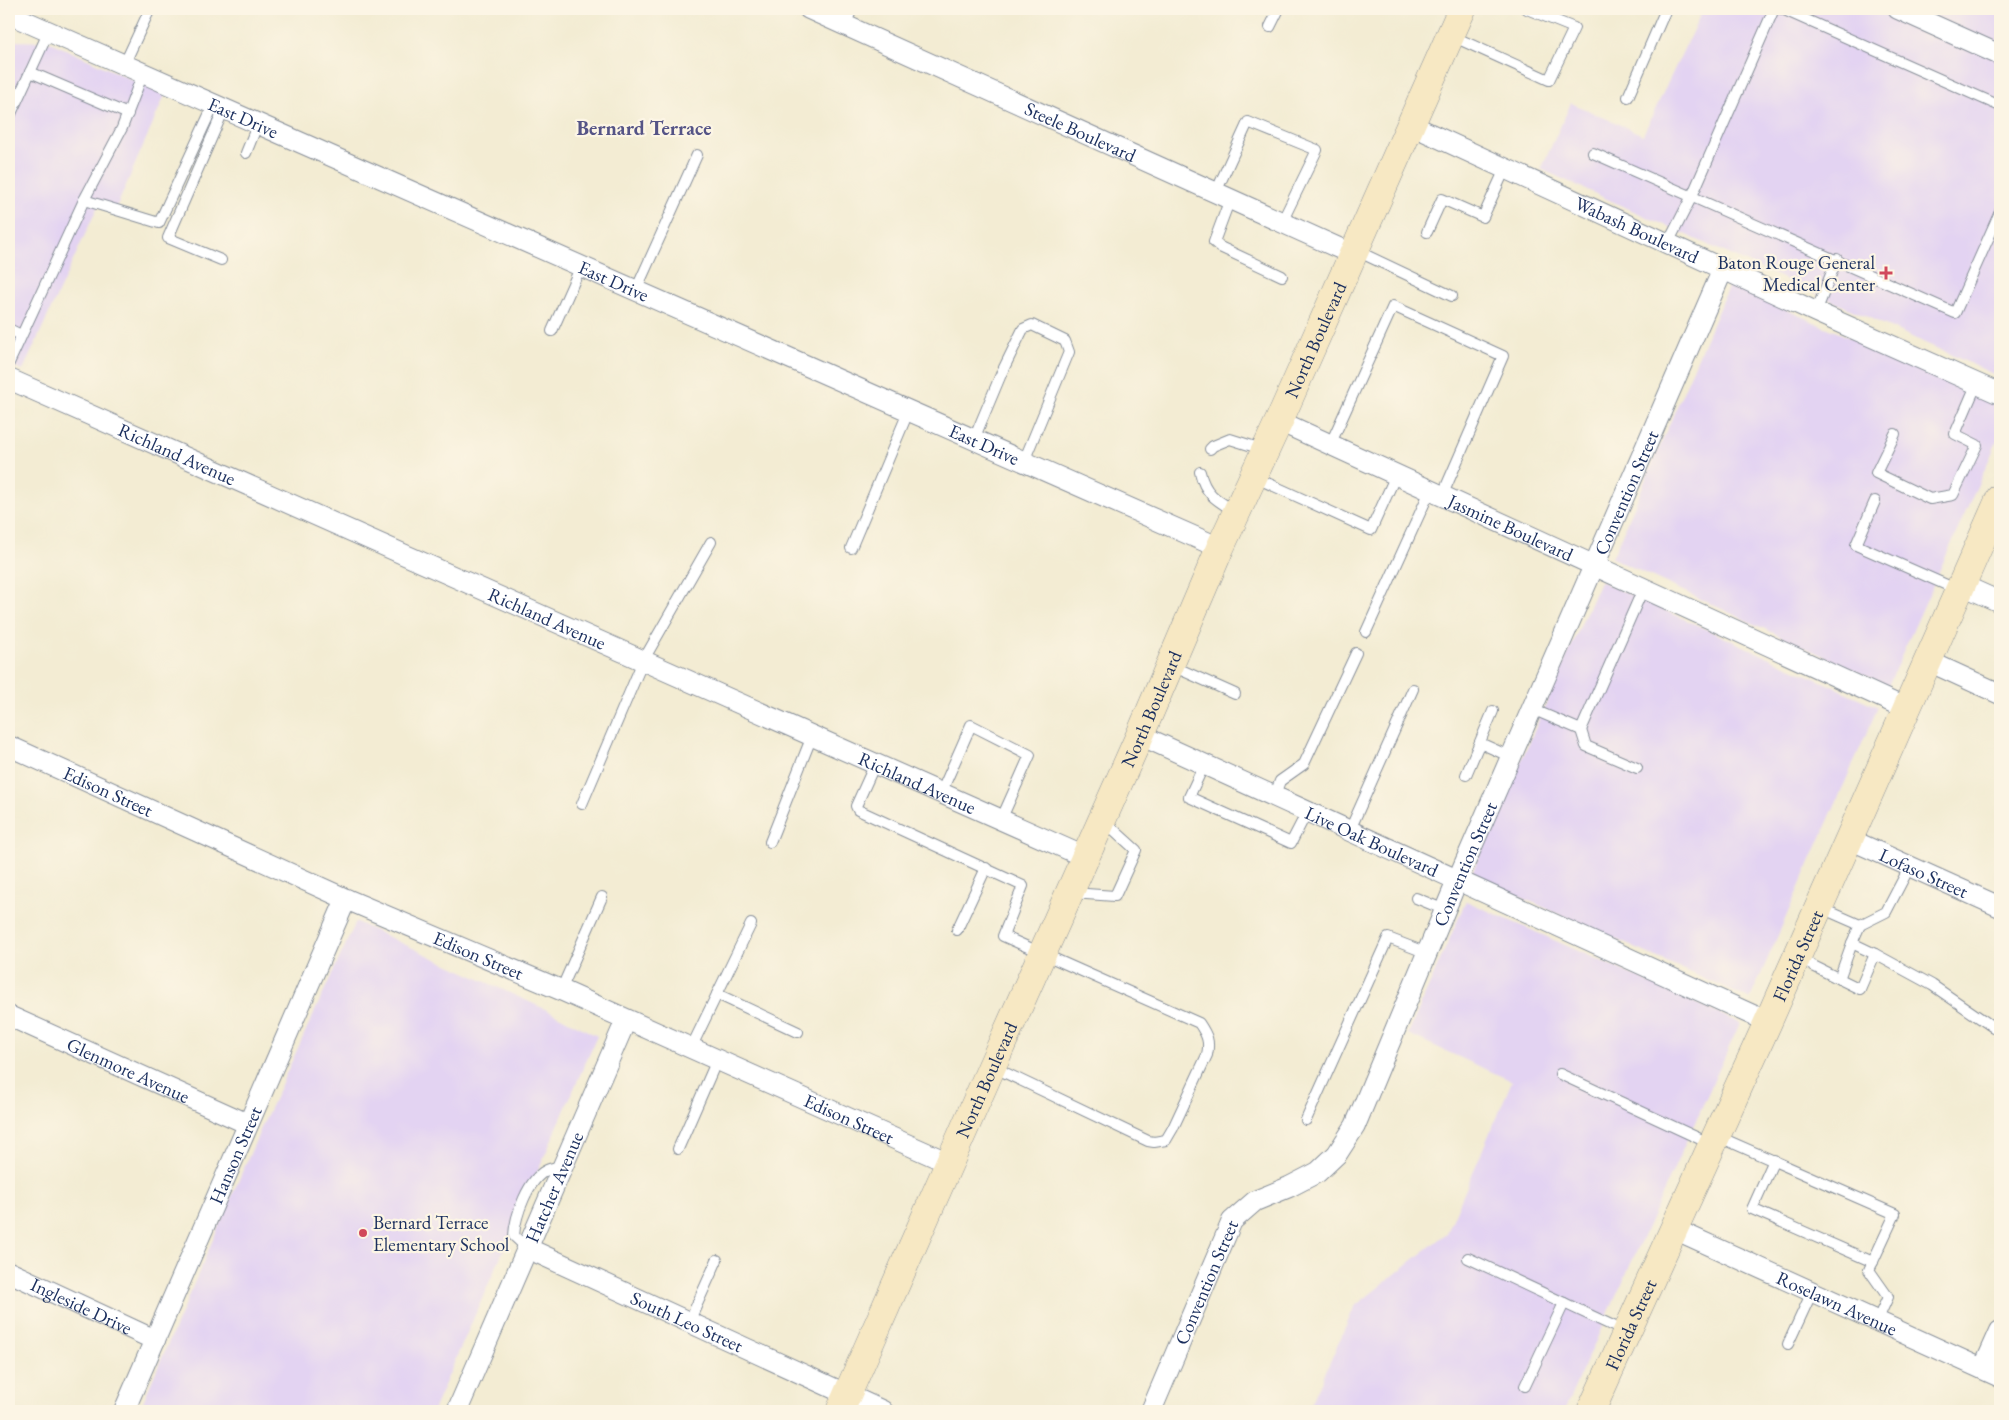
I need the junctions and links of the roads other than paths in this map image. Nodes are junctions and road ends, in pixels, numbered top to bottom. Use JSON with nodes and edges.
{"nodes":[{"id":1,"x":150,"y":9,"type":"edge"},
{"id":2,"x":809,"y":9,"type":"edge"},
{"id":3,"x":1279,"y":9,"type":"edge"},
{"id":4,"x":1462,"y":9,"type":"edge"},
{"id":5,"x":1527,"y":9,"type":"edge"},
{"id":6,"x":1666,"y":9,"type":"edge"},
{"id":7,"x":1774,"y":9,"type":"edge"},
{"id":8,"x":1782,"y":9,"type":"edge"},
{"id":9,"x":1898,"y":9,"type":"edge"},
{"id":10,"x":9,"y":14,"type":"edge"},
{"id":11,"x":849,"y":17,"type":"edge"},
{"id":12,"x":1270,"y":27,"type":"dead end"},
{"id":13,"x":50,"y":32,"type":"junction"},
{"id":14,"x":1451,"y":35,"type":"junction"},
{"id":15,"x":2000,"y":55,"type":"edge"},
{"id":16,"x":124,"y":65,"type":"junction"},
{"id":17,"x":30,"y":72,"type":"junction"},
{"id":18,"x":143,"y":73,"type":"junction"},
{"id":19,"x":1628,"y":97,"type":"dead end"},
{"id":20,"x":219,"y":106,"type":"junction"},
{"id":21,"x":2000,"y":106,"type":"edge"},
{"id":22,"x":128,"y":114,"type":"junction"},
{"id":23,"x":9,"y":118,"type":"edge"},
{"id":24,"x":258,"y":123,"type":"junction"},
{"id":25,"x":1411,"y":126,"type":"junction"},
{"id":26,"x":246,"y":153,"type":"dead end"},
{"id":27,"x":1593,"y":153,"type":"dead end"},
{"id":28,"x":697,"y":155,"type":"dead end"},
{"id":29,"x":1505,"y":169,"type":"junction"},
{"id":30,"x":1223,"y":196,"type":"junction"},
{"id":31,"x":1692,"y":196,"type":"junction"},
{"id":32,"x":84,"y":200,"type":"junction"},
{"id":33,"x":2000,"y":212,"type":"edge"},
{"id":34,"x":1282,"y":222,"type":"junction"},
{"id":35,"x":1427,"y":232,"type":"dead end"},
{"id":36,"x":1668,"y":243,"type":"junction"},
{"id":37,"x":1353,"y":252,"type":"junction"},
{"id":38,"x":1837,"y":259,"type":"junction"},
{"id":39,"x":221,"y":260,"type":"dead end"},
{"id":40,"x":581,"y":266,"type":"junction"},
{"id":41,"x":1724,"y":269,"type":"junction"},
{"id":42,"x":1282,"y":276,"type":"dead end"},
{"id":43,"x":636,"y":290,"type":"junction"},
{"id":44,"x":1452,"y":296,"type":"dead end"},
{"id":45,"x":1816,"y":312,"type":"junction"},
{"id":46,"x":9,"y":329,"type":"edge"},
{"id":47,"x":552,"y":331,"type":"dead end"},
{"id":48,"x":21,"y":334,"type":"junction"},
{"id":49,"x":9,"y":363,"type":"edge"},
{"id":50,"x":9,"y":379,"type":"edge"},
{"id":51,"x":1977,"y":383,"type":"junction"},
{"id":52,"x":2000,"y":394,"type":"edge"},
{"id":53,"x":909,"y":410,"type":"junction"},
{"id":54,"x":1279,"y":421,"type":"junction"},
{"id":55,"x":1895,"y":434,"type":"dead end"},
{"id":56,"x":974,"y":439,"type":"junction"},
{"id":57,"x":1330,"y":445,"type":"junction"},
{"id":58,"x":1210,"y":449,"type":"dead end"},
{"id":59,"x":1266,"y":450,"type":"junction"},
{"id":60,"x":1024,"y":461,"type":"junction"},
{"id":61,"x":1200,"y":472,"type":"dead end"},
{"id":62,"x":1396,"y":475,"type":"junction"},
{"id":63,"x":1253,"y":477,"type":"junction"},
{"id":64,"x":1436,"y":494,"type":"junction"},
{"id":65,"x":2000,"y":498,"type":"edge"},
{"id":66,"x":1875,"y":501,"type":"dead end"},
{"id":67,"x":1236,"y":512,"type":"junction"},
{"id":68,"x":711,"y":542,"type":"dead end"},
{"id":69,"x":851,"y":548,"type":"dead end"},
{"id":70,"x":1220,"y":548,"type":"junction"},
{"id":71,"x":1594,"y":567,"type":"junction"},
{"id":72,"x":1960,"y":587,"type":"junction"},
{"id":73,"x":1643,"y":589,"type":"junction"},
{"id":74,"x":2000,"y":602,"type":"edge"},
{"id":75,"x":1366,"y":632,"type":"dead end"},
{"id":76,"x":1356,"y":653,"type":"dead end"},
{"id":77,"x":643,"y":661,"type":"junction"},
{"id":78,"x":1928,"y":661,"type":"junction"},
{"id":79,"x":1170,"y":665,"type":"junction"},
{"id":80,"x":1413,"y":689,"type":"dead end"},
{"id":81,"x":1235,"y":694,"type":"dead end"},
{"id":82,"x":2000,"y":694,"type":"edge"},
{"id":83,"x":1532,"y":709,"type":"junction"},
{"id":84,"x":1907,"y":709,"type":"junction"},
{"id":85,"x":1493,"y":711,"type":"dead end"},
{"id":86,"x":1581,"y":730,"type":"junction"},
{"id":87,"x":1140,"y":735,"type":"junction"},
{"id":88,"x":812,"y":736,"type":"junction"},
{"id":89,"x":1480,"y":743,"type":"junction"},
{"id":90,"x":9,"y":746,"type":"edge"},
{"id":91,"x":1511,"y":757,"type":"junction"},
{"id":92,"x":875,"y":764,"type":"junction"},
{"id":93,"x":1204,"y":765,"type":"junction"},
{"id":94,"x":1637,"y":768,"type":"dead end"},
{"id":95,"x":1466,"y":775,"type":"dead end"},
{"id":96,"x":941,"y":793,"type":"junction"},
{"id":97,"x":1274,"y":797,"type":"junction"},
{"id":98,"x":582,"y":804,"type":"dead end"},
{"id":99,"x":1306,"y":812,"type":"junction"},
{"id":100,"x":1102,"y":819,"type":"junction"},
{"id":101,"x":1001,"y":820,"type":"junction"},
{"id":102,"x":1349,"y":832,"type":"junction"},
{"id":103,"x":1849,"y":838,"type":"junction"},
{"id":104,"x":770,"y":842,"type":"dead end"},
{"id":105,"x":1085,"y":857,"type":"junction"},
{"id":106,"x":1910,"y":866,"type":"junction"},
{"id":107,"x":986,"y":868,"type":"junction"},
{"id":108,"x":1457,"y":881,"type":"junction"},
{"id":109,"x":1069,"y":893,"type":"junction"},
{"id":110,"x":602,"y":897,"type":"dead end"},
{"id":111,"x":1416,"y":898,"type":"dead end"},
{"id":112,"x":346,"y":899,"type":"junction"},
{"id":113,"x":1819,"y":907,"type":"junction"},
{"id":114,"x":2000,"y":907,"type":"edge"},
{"id":115,"x":1445,"y":910,"type":"junction"},
{"id":116,"x":751,"y":924,"type":"dead end"},
{"id":117,"x":1860,"y":925,"type":"junction"},
{"id":118,"x":957,"y":930,"type":"dead end"},
{"id":119,"x":1852,"y":943,"type":"junction"},
{"id":120,"x":1042,"y":953,"type":"junction"},
{"id":121,"x":1427,"y":953,"type":"junction"},
{"id":122,"x":1875,"y":954,"type":"junction"},
{"id":123,"x":1796,"y":957,"type":"junction"},
{"id":124,"x":1838,"y":979,"type":"junction"},
{"id":125,"x":561,"y":990,"type":"junction"},
{"id":126,"x":717,"y":994,"type":"junction"},
{"id":127,"x":9,"y":1016,"type":"edge"},
{"id":128,"x":626,"y":1020,"type":"junction"},
{"id":129,"x":1768,"y":1022,"type":"junction"},
{"id":130,"x":1993,"y":1027,"type":"dead end"},
{"id":131,"x":798,"y":1032,"type":"dead end"},
{"id":132,"x":691,"y":1048,"type":"junction"},
{"id":133,"x":717,"y":1060,"type":"junction"},
{"id":134,"x":992,"y":1066,"type":"junction"},
{"id":135,"x":1560,"y":1074,"type":"dead end"},
{"id":136,"x":1306,"y":1120,"type":"dead end"},
{"id":137,"x":248,"y":1124,"type":"junction"},
{"id":138,"x":1714,"y":1140,"type":"junction"},
{"id":139,"x":678,"y":1149,"type":"dead end"},
{"id":140,"x":1774,"y":1160,"type":"junction"},
{"id":141,"x":949,"y":1163,"type":"junction"},
{"id":142,"x":1674,"y":1229,"type":"junction"},
{"id":143,"x":527,"y":1248,"type":"junction"},
{"id":144,"x":1468,"y":1258,"type":"dead end"},
{"id":145,"x":717,"y":1260,"type":"dead end"},
{"id":146,"x":1873,"y":1262,"type":"junction"},
{"id":147,"x":9,"y":1272,"type":"edge"},
{"id":148,"x":1812,"y":1292,"type":"junction"},
{"id":149,"x":1564,"y":1303,"type":"junction"},
{"id":150,"x":1877,"y":1321,"type":"junction"},
{"id":151,"x":689,"y":1322,"type":"junction"},
{"id":152,"x":2000,"y":1331,"type":"edge"},
{"id":153,"x":1627,"y":1332,"type":"junction"},
{"id":154,"x":155,"y":1340,"type":"junction"},
{"id":155,"x":1788,"y":1344,"type":"dead end"},
{"id":156,"x":1992,"y":1373,"type":"edge"},
{"id":157,"x":1525,"y":1386,"type":"dead end"},
{"id":158,"x":844,"y":1403,"type":"edge"},
{"id":159,"x":124,"y":1411,"type":"edge"},
{"id":160,"x":457,"y":1411,"type":"edge"},
{"id":161,"x":883,"y":1411,"type":"edge"},
{"id":162,"x":1151,"y":1411,"type":"edge"},
{"id":163,"x":1591,"y":1411,"type":"edge"}],
"edges":[{"from":1,"to":16,"type":"lane"},
{"from":2,"to":11,"type":"street","name":"Steele Boulevard"},
{"from":3,"to":12,"type":"lane"},
{"from":4,"to":14,"type":"street","name":"North Boulevard"},
{"from":5,"to":14,"type":"lane"},
{"from":6,"to":19,"type":"lane"},
{"from":7,"to":31,"type":"lane"},
{"from":8,"to":21,"type":"lane"},
{"from":9,"to":15,"type":"street"},
{"from":10,"to":13,"type":"street","name":"East Drive"},
{"from":11,"to":30,"type":"street","name":"Steele Boulevard"},
{"from":13,"to":16,"type":"street","name":"East Drive"},
{"from":13,"to":17,"type":"lane"},
{"from":14,"to":25,"type":"street","name":"North Boulevard"},
{"from":16,"to":18,"type":"street","name":"East Drive"},
{"from":17,"to":22,"type":"lane"},
{"from":17,"to":23,"type":"lane"},
{"from":18,"to":20,"type":"street","name":"East Drive"},
{"from":18,"to":22,"type":"lane"},
{"from":20,"to":24,"type":"street","name":"East Drive"},
{"from":20,"to":32,"type":"lane"},
{"from":20,"to":39,"type":"lane"},
{"from":22,"to":32,"type":"lane"},
{"from":24,"to":26,"type":"lane"},
{"from":24,"to":40,"type":"street","name":"East Drive"},
{"from":25,"to":29,"type":"street","name":"Wabash Boulevard"},
{"from":25,"to":37,"type":"street","name":"North Boulevard"},
{"from":27,"to":31,"type":"lane"},
{"from":28,"to":43,"type":"lane"},
{"from":29,"to":35,"type":"lane"},
{"from":29,"to":36,"type":"street","name":"Wabash Boulevard"},
{"from":30,"to":34,"type":"street","name":"Steele Boulevard"},
{"from":30,"to":34,"type":"lane"},
{"from":30,"to":42,"type":"lane"},
{"from":31,"to":36,"type":"lane"},
{"from":31,"to":38,"type":"lane"},
{"from":32,"to":48,"type":"lane"},
{"from":33,"to":38,"type":"lane"},
{"from":34,"to":37,"type":"street","name":"Steele Boulevard"},
{"from":36,"to":41,"type":"street","name":"Wabash Boulevard"},
{"from":37,"to":44,"type":"lane"},
{"from":37,"to":54,"type":"street","name":"North Boulevard"},
{"from":38,"to":45,"type":"lane"},
{"from":40,"to":43,"type":"street","name":"East Drive"},
{"from":40,"to":47,"type":"lane"},
{"from":41,"to":45,"type":"street","name":"Wabash Boulevard"},
{"from":41,"to":71,"type":"street","name":"Convention Street"},
{"from":43,"to":53,"type":"street","name":"East Drive"},
{"from":45,"to":51,"type":"street","name":"Wabash Boulevard"},
{"from":46,"to":48,"type":"lane"},
{"from":48,"to":49,"type":"lane"},
{"from":50,"to":77,"type":"street","name":"Richland Avenue"},
{"from":51,"to":52,"type":"street","name":"Wabash Boulevard"},
{"from":51,"to":55,"type":"lane"},
{"from":53,"to":56,"type":"street","name":"East Drive"},
{"from":53,"to":69,"type":"lane"},
{"from":54,"to":57,"type":"street","name":"Jasmine Boulevard"},
{"from":54,"to":59,"type":"street","name":"North Boulevard"},
{"from":56,"to":60,"type":"street","name":"East Drive"},
{"from":56,"to":60,"type":"lane"},
{"from":57,"to":62,"type":"street","name":"Jasmine Boulevard"},
{"from":57,"to":64,"type":"lane"},
{"from":58,"to":59,"type":"lane"},
{"from":59,"to":63,"type":"street","name":"North Boulevard"},
{"from":60,"to":70,"type":"street","name":"East Drive"},
{"from":61,"to":67,"type":"lane"},
{"from":62,"to":63,"type":"lane"},
{"from":62,"to":64,"type":"street","name":"Jasmine Boulevard"},
{"from":63,"to":67,"type":"street","name":"North Boulevard"},
{"from":64,"to":71,"type":"street","name":"Jasmine Boulevard"},
{"from":64,"to":75,"type":"lane"},
{"from":65,"to":72,"type":"street","name":"Florida Street"},
{"from":66,"to":72,"type":"lane"},
{"from":67,"to":70,"type":"street","name":"North Boulevard"},
{"from":68,"to":77,"type":"lane"},
{"from":70,"to":79,"type":"street","name":"North Boulevard"},
{"from":71,"to":73,"type":"street","name":"Jasmine Boulevard"},
{"from":71,"to":83,"type":"street","name":"Convention Street"},
{"from":72,"to":74,"type":"street"},
{"from":72,"to":78,"type":"street","name":"Florida Street"},
{"from":73,"to":84,"type":"street","name":"Jasmine Boulevard"},
{"from":73,"to":86,"type":"lane"},
{"from":76,"to":97,"type":"lane"},
{"from":77,"to":88,"type":"street","name":"Richland Avenue"},
{"from":77,"to":98,"type":"lane"},
{"from":78,"to":82,"type":"street"},
{"from":78,"to":84,"type":"street","name":"Florida Street"},
{"from":79,"to":81,"type":"lane"},
{"from":79,"to":87,"type":"street","name":"North Boulevard"},
{"from":80,"to":102,"type":"lane"},
{"from":83,"to":86,"type":"lane"},
{"from":83,"to":91,"type":"street","name":"Convention Street"},
{"from":84,"to":103,"type":"street","name":"Florida Street"},
{"from":85,"to":89,"type":"lane"},
{"from":86,"to":94,"type":"lane"},
{"from":87,"to":93,"type":"street","name":"Live Oak Boulevard"},
{"from":87,"to":100,"type":"street","name":"North Boulevard"},
{"from":88,"to":92,"type":"street","name":"Richland Avenue"},
{"from":88,"to":104,"type":"lane"},
{"from":89,"to":91,"type":"lane"},
{"from":89,"to":95,"type":"lane"},
{"from":90,"to":112,"type":"street","name":"Edison Street"},
{"from":91,"to":108,"type":"street","name":"Convention Street"},
{"from":92,"to":96,"type":"street","name":"Richland Avenue"},
{"from":92,"to":107,"type":"lane"},
{"from":93,"to":97,"type":"street","name":"Live Oak Boulevard"},
{"from":93,"to":99,"type":"lane"},
{"from":96,"to":101,"type":"street","name":"Richland Avenue"},
{"from":96,"to":101,"type":"lane"},
{"from":97,"to":99,"type":"street","name":"Live Oak Boulevard"},
{"from":99,"to":102,"type":"street","name":"Live Oak Boulevard"},
{"from":100,"to":105,"type":"street","name":"North Boulevard"},
{"from":100,"to":109,"type":"lane"},
{"from":101,"to":105,"type":"street","name":"Richland Avenue"},
{"from":102,"to":108,"type":"street","name":"Live Oak Boulevard"},
{"from":103,"to":106,"type":"street","name":"Lofaso Street"},
{"from":103,"to":113,"type":"street","name":"Florida Street"},
{"from":105,"to":109,"type":"street","name":"North Boulevard"},
{"from":106,"to":114,"type":"street","name":"Lofaso Street"},
{"from":106,"to":117,"type":"lane"},
{"from":107,"to":118,"type":"lane"},
{"from":107,"to":120,"type":"lane"},
{"from":108,"to":115,"type":"street","name":"Convention Street"},
{"from":108,"to":129,"type":"street","name":"Live Oak Boulevard"},
{"from":109,"to":120,"type":"street","name":"North Boulevard"},
{"from":110,"to":125,"type":"lane"},
{"from":111,"to":115,"type":"lane"},
{"from":112,"to":125,"type":"street","name":"Edison Street"},
{"from":112,"to":137,"type":"street","name":"Hanson Street"},
{"from":113,"to":117,"type":"lane"},
{"from":113,"to":123,"type":"street","name":"Florida Street"},
{"from":115,"to":121,"type":"street","name":"Convention Street"},
{"from":116,"to":126,"type":"lane"},
{"from":117,"to":119,"type":"lane"},
{"from":119,"to":122,"type":"lane"},
{"from":119,"to":124,"type":"lane"},
{"from":120,"to":134,"type":"street","name":"North Boulevard"},
{"from":120,"to":134,"type":"lane"},
{"from":121,"to":136,"type":"lane"},
{"from":121,"to":162,"type":"street","name":"Convention Street"},
{"from":122,"to":124,"type":"lane"},
{"from":122,"to":130,"type":"lane"},
{"from":123,"to":124,"type":"lane"},
{"from":123,"to":129,"type":"street","name":"Florida Street"},
{"from":125,"to":128,"type":"street","name":"Edison Street"},
{"from":126,"to":131,"type":"lane"},
{"from":126,"to":132,"type":"lane"},
{"from":127,"to":137,"type":"street","name":"Glenmore Avenue"},
{"from":128,"to":132,"type":"street","name":"Edison Street"},
{"from":128,"to":143,"type":"street","name":"Hatcher Avenue"},
{"from":129,"to":138,"type":"street","name":"Florida Street"},
{"from":132,"to":133,"type":"street","name":"Edison Street"},
{"from":133,"to":139,"type":"lane"},
{"from":133,"to":141,"type":"street","name":"Edison Street"},
{"from":134,"to":141,"type":"street","name":"North Boulevard"},
{"from":135,"to":138,"type":"lane"},
{"from":137,"to":154,"type":"street","name":"Hanson Street"},
{"from":138,"to":140,"type":"lane"},
{"from":138,"to":142,"type":"street","name":"Florida Street"},
{"from":140,"to":146,"type":"lane"},
{"from":140,"to":146,"type":"lane"},
{"from":141,"to":158,"type":"street","name":"North Boulevard"},
{"from":142,"to":148,"type":"street","name":"Roselawn Avenue"},
{"from":142,"to":153,"type":"street","name":"Florida Street"},
{"from":143,"to":151,"type":"street","name":"South Leo Street"},
{"from":143,"to":160,"type":"street","name":"Hatcher Avenue"},
{"from":144,"to":149,"type":"lane"},
{"from":145,"to":151,"type":"lane"},
{"from":146,"to":150,"type":"lane"},
{"from":147,"to":154,"type":"street","name":"Ingleside Drive"},
{"from":148,"to":150,"type":"street","name":"Roselawn Avenue"},
{"from":148,"to":155,"type":"lane"},
{"from":149,"to":153,"type":"lane"},
{"from":149,"to":157,"type":"lane"},
{"from":150,"to":156,"type":"street","name":"Roselawn Avenue"},
{"from":151,"to":158,"type":"street","name":"South Leo Street"},
{"from":152,"to":156,"type":"street"},
{"from":153,"to":163,"type":"street","name":"Florida Street"},
{"from":154,"to":159,"type":"street","name":"Hanson Street"},
{"from":158,"to":161,"type":"street","name":"South Leo Street"}]}
